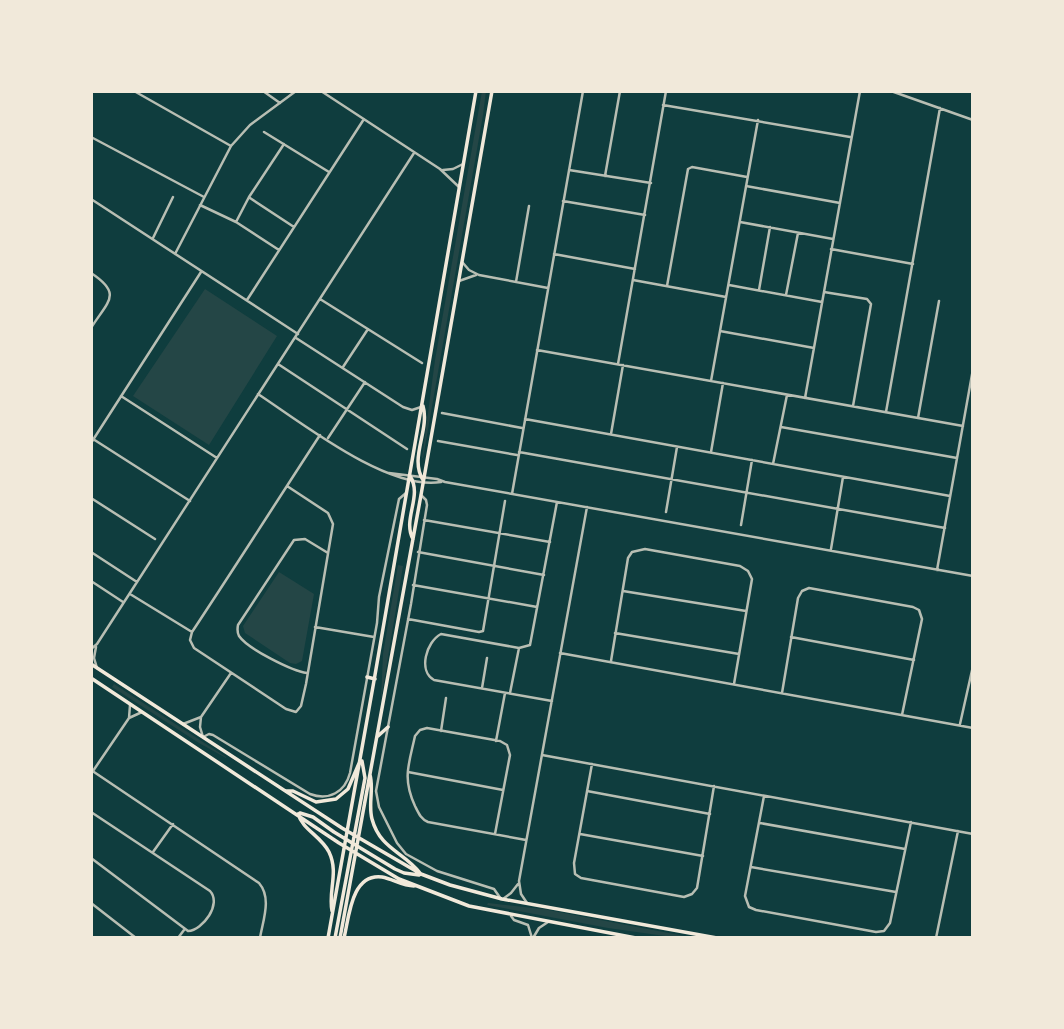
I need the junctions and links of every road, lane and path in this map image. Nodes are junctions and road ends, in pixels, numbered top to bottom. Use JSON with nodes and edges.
{"nodes":[{"id":1,"x":134,"y":91,"type":"edge"},
{"id":2,"x":262,"y":91,"type":"edge"},
{"id":3,"x":296,"y":91,"type":"edge"},
{"id":4,"x":321,"y":91,"type":"edge"},
{"id":5,"x":476,"y":91,"type":"edge"},
{"id":6,"x":492,"y":91,"type":"edge"},
{"id":7,"x":583,"y":91,"type":"edge"},
{"id":8,"x":620,"y":91,"type":"edge"},
{"id":9,"x":666,"y":91,"type":"edge"},
{"id":10,"x":860,"y":91,"type":"edge"},
{"id":11,"x":891,"y":91,"type":"edge"},
{"id":12,"x":916,"y":91,"type":"edge"},
{"id":13,"x":913,"y":99,"type":"junction"},
{"id":14,"x":280,"y":103,"type":"junction"},
{"id":15,"x":663,"y":106,"type":"junction"},
{"id":16,"x":940,"y":108,"type":"junction"},
{"id":17,"x":363,"y":119,"type":"junction"},
{"id":18,"x":758,"y":120,"type":"junction"},
{"id":19,"x":973,"y":120,"type":"edge"},
{"id":20,"x":264,"y":132,"type":"dead end"},
{"id":21,"x":91,"y":137,"type":"edge"},
{"id":22,"x":851,"y":137,"type":"junction"},
{"id":23,"x":284,"y":144,"type":"junction"},
{"id":24,"x":231,"y":146,"type":"junction"},
{"id":25,"x":414,"y":153,"type":"junction"},
{"id":26,"x":464,"y":163,"type":"junction"},
{"id":27,"x":440,"y":169,"type":"junction"},
{"id":28,"x":569,"y":170,"type":"junction"},
{"id":29,"x":329,"y":172,"type":"junction"},
{"id":30,"x":605,"y":176,"type":"junction"},
{"id":31,"x":747,"y":177,"type":"junction"},
{"id":32,"x":651,"y":183,"type":"junction"},
{"id":33,"x":746,"y":186,"type":"junction"},
{"id":34,"x":460,"y":188,"type":"junction"},
{"id":35,"x":173,"y":197,"type":"dead end"},
{"id":36,"x":204,"y":197,"type":"junction"},
{"id":37,"x":249,"y":197,"type":"junction"},
{"id":38,"x":91,"y":199,"type":"edge"},
{"id":39,"x":563,"y":201,"type":"junction"},
{"id":40,"x":840,"y":203,"type":"junction"},
{"id":41,"x":200,"y":205,"type":"junction"},
{"id":42,"x":529,"y":206,"type":"dead end"},
{"id":43,"x":645,"y":215,"type":"junction"},
{"id":44,"x":236,"y":222,"type":"junction"},
{"id":45,"x":739,"y":222,"type":"junction"},
{"id":46,"x":294,"y":227,"type":"junction"},
{"id":47,"x":770,"y":228,"type":"junction"},
{"id":48,"x":799,"y":233,"type":"junction"},
{"id":49,"x":152,"y":239,"type":"junction"},
{"id":50,"x":833,"y":239,"type":"junction"},
{"id":51,"x":831,"y":248,"type":"junction"},
{"id":52,"x":279,"y":250,"type":"junction"},
{"id":53,"x":175,"y":254,"type":"junction"},
{"id":54,"x":554,"y":254,"type":"junction"},
{"id":55,"x":462,"y":261,"type":"junction"},
{"id":56,"x":913,"y":264,"type":"junction"},
{"id":57,"x":635,"y":269,"type":"junction"},
{"id":58,"x":202,"y":271,"type":"junction"},
{"id":59,"x":91,"y":273,"type":"edge"},
{"id":60,"x":479,"y":275,"type":"junction"},
{"id":61,"x":633,"y":281,"type":"junction"},
{"id":62,"x":458,"y":282,"type":"junction"},
{"id":63,"x":516,"y":282,"type":"junction"},
{"id":64,"x":728,"y":284,"type":"junction"},
{"id":65,"x":667,"y":286,"type":"junction"},
{"id":66,"x":548,"y":288,"type":"junction"},
{"id":67,"x":759,"y":290,"type":"junction"},
{"id":68,"x":824,"y":292,"type":"junction"},
{"id":69,"x":786,"y":295,"type":"junction"},
{"id":70,"x":726,"y":297,"type":"junction"},
{"id":71,"x":320,"y":299,"type":"junction"},
{"id":72,"x":247,"y":300,"type":"junction"},
{"id":73,"x":939,"y":301,"type":"dead end"},
{"id":74,"x":822,"y":302,"type":"junction"},
{"id":75,"x":91,"y":328,"type":"edge"},
{"id":76,"x":368,"y":329,"type":"junction"},
{"id":77,"x":720,"y":331,"type":"junction"},
{"id":78,"x":297,"y":335,"type":"junction"},
{"id":79,"x":814,"y":348,"type":"junction"},
{"id":80,"x":537,"y":350,"type":"junction"},
{"id":81,"x":422,"y":363,"type":"dead end"},
{"id":82,"x":278,"y":365,"type":"junction"},
{"id":83,"x":620,"y":365,"type":"junction"},
{"id":84,"x":342,"y":368,"type":"junction"},
{"id":85,"x":973,"y":369,"type":"edge"},
{"id":86,"x":711,"y":381,"type":"junction"},
{"id":87,"x":365,"y":382,"type":"junction"},
{"id":88,"x":723,"y":383,"type":"junction"},
{"id":89,"x":971,"y":393,"type":"edge"},
{"id":90,"x":258,"y":394,"type":"junction"},
{"id":91,"x":787,"y":395,"type":"junction"},
{"id":92,"x":121,"y":396,"type":"junction"},
{"id":93,"x":805,"y":398,"type":"junction"},
{"id":94,"x":422,"y":405,"type":"junction"},
{"id":95,"x":852,"y":406,"type":"junction"},
{"id":96,"x":347,"y":410,"type":"junction"},
{"id":97,"x":886,"y":412,"type":"junction"},
{"id":98,"x":442,"y":414,"type":"dead end"},
{"id":99,"x":918,"y":418,"type":"junction"},
{"id":100,"x":525,"y":419,"type":"junction"},
{"id":101,"x":963,"y":426,"type":"junction"},
{"id":102,"x":781,"y":427,"type":"junction"},
{"id":103,"x":523,"y":429,"type":"junction"},
{"id":104,"x":320,"y":435,"type":"junction"},
{"id":105,"x":611,"y":435,"type":"junction"},
{"id":106,"x":327,"y":439,"type":"junction"},
{"id":107,"x":92,"y":441,"type":"edge"},
{"id":108,"x":438,"y":441,"type":"dead end"},
{"id":109,"x":677,"y":447,"type":"junction"},
{"id":110,"x":407,"y":449,"type":"dead end"},
{"id":111,"x":711,"y":453,"type":"junction"},
{"id":112,"x":519,"y":454,"type":"junction"},
{"id":113,"x":217,"y":458,"type":"junction"},
{"id":114,"x":957,"y":458,"type":"junction"},
{"id":115,"x":752,"y":460,"type":"junction"},
{"id":116,"x":773,"y":464,"type":"junction"},
{"id":117,"x":843,"y":477,"type":"junction"},
{"id":118,"x":423,"y":478,"type":"junction"},
{"id":119,"x":410,"y":480,"type":"junction"},
{"id":120,"x":672,"y":480,"type":"junction"},
{"id":121,"x":287,"y":486,"type":"junction"},
{"id":122,"x":407,"y":492,"type":"junction"},
{"id":123,"x":746,"y":492,"type":"junction"},
{"id":124,"x":512,"y":494,"type":"junction"},
{"id":125,"x":421,"y":495,"type":"junction"},
{"id":126,"x":950,"y":496,"type":"junction"},
{"id":127,"x":91,"y":498,"type":"edge"},
{"id":128,"x":190,"y":501,"type":"junction"},
{"id":129,"x":505,"y":501,"type":"dead end"},
{"id":130,"x":557,"y":502,"type":"junction"},
{"id":131,"x":587,"y":507,"type":"junction"},
{"id":132,"x":837,"y":509,"type":"junction"},
{"id":133,"x":666,"y":512,"type":"dead end"},
{"id":134,"x":424,"y":520,"type":"junction"},
{"id":135,"x":741,"y":525,"type":"dead end"},
{"id":136,"x":944,"y":528,"type":"junction"},
{"id":137,"x":499,"y":533,"type":"junction"},
{"id":138,"x":155,"y":539,"type":"dead end"},
{"id":139,"x":413,"y":540,"type":"junction"},
{"id":140,"x":550,"y":542,"type":"junction"},
{"id":141,"x":830,"y":551,"type":"junction"},
{"id":142,"x":91,"y":552,"type":"edge"},
{"id":143,"x":418,"y":552,"type":"junction"},
{"id":144,"x":328,"y":553,"type":"junction"},
{"id":145,"x":494,"y":566,"type":"junction"},
{"id":146,"x":937,"y":570,"type":"junction"},
{"id":147,"x":544,"y":575,"type":"junction"},
{"id":148,"x":973,"y":576,"type":"edge"},
{"id":149,"x":91,"y":581,"type":"edge"},
{"id":150,"x":137,"y":582,"type":"junction"},
{"id":151,"x":413,"y":585,"type":"junction"},
{"id":152,"x":622,"y":591,"type":"junction"},
{"id":153,"x":130,"y":594,"type":"junction"},
{"id":154,"x":488,"y":598,"type":"junction"},
{"id":155,"x":124,"y":603,"type":"junction"},
{"id":156,"x":538,"y":607,"type":"junction"},
{"id":157,"x":746,"y":611,"type":"junction"},
{"id":158,"x":408,"y":619,"type":"junction"},
{"id":159,"x":315,"y":627,"type":"junction"},
{"id":160,"x":192,"y":632,"type":"junction"},
{"id":161,"x":615,"y":633,"type":"junction"},
{"id":162,"x":374,"y":637,"type":"junction"},
{"id":163,"x":791,"y":637,"type":"junction"},
{"id":164,"x":97,"y":644,"type":"junction"},
{"id":165,"x":91,"y":649,"type":"edge"},
{"id":166,"x":519,"y":649,"type":"junction"},
{"id":167,"x":560,"y":653,"type":"junction"},
{"id":168,"x":739,"y":654,"type":"junction"},
{"id":169,"x":487,"y":658,"type":"dead end"},
{"id":170,"x":914,"y":660,"type":"junction"},
{"id":171,"x":611,"y":662,"type":"junction"},
{"id":172,"x":91,"y":664,"type":"edge"},
{"id":173,"x":973,"y":666,"type":"edge"},
{"id":174,"x":97,"y":668,"type":"junction"},
{"id":175,"x":232,"y":673,"type":"junction"},
{"id":176,"x":307,"y":673,"type":"junction"},
{"id":177,"x":367,"y":677,"type":"junction"},
{"id":178,"x":91,"y":678,"type":"edge"},
{"id":179,"x":375,"y":679,"type":"junction"},
{"id":180,"x":734,"y":684,"type":"junction"},
{"id":181,"x":482,"y":688,"type":"junction"},
{"id":182,"x":508,"y":693,"type":"junction"},
{"id":183,"x":782,"y":693,"type":"junction"},
{"id":184,"x":446,"y":698,"type":"dead end"},
{"id":185,"x":552,"y":701,"type":"junction"},
{"id":186,"x":130,"y":704,"type":"junction"},
{"id":187,"x":143,"y":712,"type":"junction"},
{"id":188,"x":902,"y":715,"type":"junction"},
{"id":189,"x":201,"y":717,"type":"junction"},
{"id":190,"x":129,"y":718,"type":"junction"},
{"id":191,"x":183,"y":724,"type":"junction"},
{"id":192,"x":960,"y":726,"type":"junction"},
{"id":193,"x":388,"y":727,"type":"junction"},
{"id":194,"x":973,"y":728,"type":"edge"},
{"id":195,"x":441,"y":731,"type":"junction"},
{"id":196,"x":203,"y":737,"type":"junction"},
{"id":197,"x":377,"y":738,"type":"junction"},
{"id":198,"x":496,"y":741,"type":"junction"},
{"id":199,"x":542,"y":755,"type":"junction"},
{"id":200,"x":361,"y":760,"type":"junction"},
{"id":201,"x":592,"y":764,"type":"junction"},
{"id":202,"x":92,"y":770,"type":"edge"},
{"id":203,"x":408,"y":772,"type":"junction"},
{"id":204,"x":370,"y":774,"type":"junction"},
{"id":205,"x":714,"y":786,"type":"junction"},
{"id":206,"x":503,"y":790,"type":"junction"},
{"id":207,"x":286,"y":791,"type":"junction"},
{"id":208,"x":587,"y":791,"type":"junction"},
{"id":209,"x":764,"y":795,"type":"junction"},
{"id":210,"x":91,"y":812,"type":"edge"},
{"id":211,"x":298,"y":814,"type":"junction"},
{"id":212,"x":710,"y":814,"type":"junction"},
{"id":213,"x":911,"y":822,"type":"junction"},
{"id":214,"x":759,"y":823,"type":"junction"},
{"id":215,"x":173,"y":824,"type":"junction"},
{"id":216,"x":958,"y":831,"type":"junction"},
{"id":217,"x":350,"y":833,"type":"junction"},
{"id":218,"x":495,"y":834,"type":"junction"},
{"id":219,"x":973,"y":834,"type":"edge"},
{"id":220,"x":580,"y":835,"type":"junction"},
{"id":221,"x":358,"y":838,"type":"junction"},
{"id":222,"x":526,"y":840,"type":"junction"},
{"id":223,"x":349,"y":841,"type":"junction"},
{"id":224,"x":356,"y":846,"type":"junction"},
{"id":225,"x":347,"y":848,"type":"junction"},
{"id":226,"x":905,"y":849,"type":"junction"},
{"id":227,"x":153,"y":852,"type":"junction"},
{"id":228,"x":355,"y":853,"type":"junction"},
{"id":229,"x":703,"y":856,"type":"junction"},
{"id":230,"x":91,"y":858,"type":"edge"},
{"id":231,"x":751,"y":867,"type":"junction"},
{"id":232,"x":421,"y":874,"type":"junction"},
{"id":233,"x":519,"y":881,"type":"junction"},
{"id":234,"x":415,"y":886,"type":"junction"},
{"id":235,"x":896,"y":892,"type":"junction"},
{"id":236,"x":501,"y":899,"type":"junction"},
{"id":237,"x":91,"y":903,"type":"edge"},
{"id":238,"x":527,"y":903,"type":"junction"},
{"id":239,"x":332,"y":913,"type":"junction"},
{"id":240,"x":511,"y":916,"type":"junction"},
{"id":241,"x":548,"y":922,"type":"junction"},
{"id":242,"x":184,"y":929,"type":"junction"},
{"id":243,"x":708,"y":937,"type":"edge"},
{"id":244,"x":136,"y":938,"type":"edge"},
{"id":245,"x":178,"y":938,"type":"edge"},
{"id":246,"x":260,"y":938,"type":"edge"},
{"id":247,"x":328,"y":938,"type":"edge"},
{"id":248,"x":340,"y":938,"type":"edge"},
{"id":249,"x":532,"y":938,"type":"edge"},
{"id":250,"x":636,"y":938,"type":"edge"},
{"id":251,"x":644,"y":938,"type":"edge"},
{"id":252,"x":662,"y":938,"type":"edge"},
{"id":253,"x":717,"y":938,"type":"edge"},
{"id":254,"x":936,"y":938,"type":"edge"}],
"edges":[{"from":1,"to":24,"type":"street"},
{"from":2,"to":14,"type":"street"},
{"from":3,"to":14,"type":"street"},
{"from":4,"to":17,"type":"street"},
{"from":5,"to":26,"type":"main road"},
{"from":6,"to":55,"type":"main road"},
{"from":7,"to":28,"type":"street"},
{"from":8,"to":30,"type":"street"},
{"from":9,"to":15,"type":"street"},
{"from":10,"to":22,"type":"street"},
{"from":11,"to":13,"type":"street"},
{"from":12,"to":13,"type":"street"},
{"from":13,"to":16,"type":"street"},
{"from":14,"to":24,"type":"street"},
{"from":15,"to":18,"type":"street"},
{"from":15,"to":32,"type":"street"},
{"from":16,"to":19,"type":"street"},
{"from":16,"to":56,"type":"street"},
{"from":17,"to":25,"type":"street"},
{"from":17,"to":29,"type":"street"},
{"from":18,"to":22,"type":"street"},
{"from":18,"to":31,"type":"street"},
{"from":20,"to":23,"type":"street"},
{"from":21,"to":36,"type":"street"},
{"from":22,"to":40,"type":"street"},
{"from":23,"to":29,"type":"street"},
{"from":23,"to":37,"type":"street"},
{"from":24,"to":36,"type":"street"},
{"from":25,"to":27,"type":"street"},
{"from":25,"to":71,"type":"street"},
{"from":26,"to":27,"type":"street"},
{"from":26,"to":34,"type":"main road"},
{"from":27,"to":34,"type":"street"},
{"from":28,"to":30,"type":"street"},
{"from":28,"to":39,"type":"street"},
{"from":29,"to":46,"type":"street"},
{"from":30,"to":32,"type":"street"},
{"from":31,"to":33,"type":"street"},
{"from":31,"to":65,"type":"street"},
{"from":32,"to":43,"type":"street"},
{"from":33,"to":40,"type":"street"},
{"from":33,"to":45,"type":"street"},
{"from":34,"to":94,"type":"main road"},
{"from":35,"to":49,"type":"street"},
{"from":36,"to":41,"type":"street"},
{"from":37,"to":44,"type":"street"},
{"from":37,"to":46,"type":"street"},
{"from":38,"to":49,"type":"street"},
{"from":39,"to":43,"type":"street"},
{"from":39,"to":54,"type":"street"},
{"from":40,"to":50,"type":"street"},
{"from":41,"to":44,"type":"street"},
{"from":41,"to":53,"type":"street"},
{"from":42,"to":63,"type":"street"},
{"from":43,"to":57,"type":"street"},
{"from":44,"to":52,"type":"street"},
{"from":45,"to":47,"type":"street"},
{"from":45,"to":64,"type":"street"},
{"from":46,"to":52,"type":"street"},
{"from":47,"to":48,"type":"street"},
{"from":47,"to":67,"type":"street"},
{"from":48,"to":50,"type":"street"},
{"from":48,"to":69,"type":"street"},
{"from":49,"to":53,"type":"street"},
{"from":50,"to":51,"type":"street"},
{"from":51,"to":56,"type":"street"},
{"from":51,"to":68,"type":"street"},
{"from":52,"to":72,"type":"street"},
{"from":53,"to":58,"type":"street"},
{"from":54,"to":57,"type":"street"},
{"from":54,"to":66,"type":"street"},
{"from":55,"to":60,"type":"street"},
{"from":55,"to":62,"type":"main road"},
{"from":56,"to":97,"type":"street"},
{"from":57,"to":61,"type":"street"},
{"from":58,"to":72,"type":"street"},
{"from":58,"to":92,"type":"street"},
{"from":59,"to":75,"type":"street"},
{"from":60,"to":62,"type":"street"},
{"from":60,"to":63,"type":"street"},
{"from":61,"to":65,"type":"street"},
{"from":61,"to":83,"type":"street"},
{"from":62,"to":118,"type":"main road"},
{"from":63,"to":66,"type":"street"},
{"from":64,"to":67,"type":"street"},
{"from":64,"to":70,"type":"street"},
{"from":65,"to":70,"type":"street"},
{"from":66,"to":80,"type":"street"},
{"from":67,"to":69,"type":"street"},
{"from":68,"to":74,"type":"street"},
{"from":68,"to":95,"type":"street"},
{"from":69,"to":74,"type":"street"},
{"from":70,"to":77,"type":"street"},
{"from":71,"to":76,"type":"street"},
{"from":71,"to":78,"type":"street"},
{"from":72,"to":78,"type":"street"},
{"from":73,"to":99,"type":"street"},
{"from":74,"to":79,"type":"street"},
{"from":76,"to":81,"type":"street"},
{"from":76,"to":84,"type":"street"},
{"from":77,"to":79,"type":"street"},
{"from":77,"to":86,"type":"street"},
{"from":78,"to":82,"type":"street"},
{"from":78,"to":84,"type":"street"},
{"from":79,"to":93,"type":"street"},
{"from":80,"to":83,"type":"street"},
{"from":80,"to":100,"type":"street"},
{"from":82,"to":90,"type":"street"},
{"from":82,"to":96,"type":"street"},
{"from":83,"to":86,"type":"street"},
{"from":83,"to":105,"type":"street"},
{"from":84,"to":87,"type":"street"},
{"from":85,"to":89,"type":"street"},
{"from":86,"to":88,"type":"street"},
{"from":87,"to":94,"type":"street"},
{"from":87,"to":96,"type":"street"},
{"from":88,"to":91,"type":"street"},
{"from":88,"to":111,"type":"street"},
{"from":89,"to":101,"type":"street"},
{"from":90,"to":104,"type":"street"},
{"from":90,"to":113,"type":"street"},
{"from":91,"to":93,"type":"street"},
{"from":91,"to":102,"type":"street"},
{"from":92,"to":107,"type":"street"},
{"from":92,"to":113,"type":"street"},
{"from":93,"to":95,"type":"street"},
{"from":94,"to":118,"type":"main road"},
{"from":94,"to":119,"type":"main road"},
{"from":95,"to":97,"type":"street"},
{"from":96,"to":106,"type":"street"},
{"from":96,"to":110,"type":"street"},
{"from":97,"to":99,"type":"street"},
{"from":98,"to":103,"type":"street"},
{"from":99,"to":101,"type":"street"},
{"from":100,"to":103,"type":"street"},
{"from":100,"to":105,"type":"street"},
{"from":101,"to":114,"type":"street"},
{"from":102,"to":114,"type":"street"},
{"from":102,"to":116,"type":"street"},
{"from":103,"to":112,"type":"street"},
{"from":104,"to":106,"type":"street"},
{"from":104,"to":121,"type":"street"},
{"from":105,"to":109,"type":"street"},
{"from":106,"to":119,"type":"street"},
{"from":107,"to":128,"type":"street"},
{"from":108,"to":112,"type":"street"},
{"from":109,"to":111,"type":"street"},
{"from":109,"to":120,"type":"street"},
{"from":111,"to":115,"type":"street"},
{"from":112,"to":120,"type":"street"},
{"from":112,"to":124,"type":"street"},
{"from":113,"to":128,"type":"street"},
{"from":114,"to":126,"type":"street"},
{"from":115,"to":116,"type":"street"},
{"from":115,"to":123,"type":"street"},
{"from":116,"to":117,"type":"street"},
{"from":117,"to":126,"type":"street"},
{"from":117,"to":132,"type":"street"},
{"from":118,"to":119,"type":"street"},
{"from":118,"to":124,"type":"street"},
{"from":118,"to":125,"type":"main road"},
{"from":119,"to":122,"type":"main road"},
{"from":119,"to":139,"type":"main road"},
{"from":120,"to":123,"type":"street"},
{"from":120,"to":133,"type":"street"},
{"from":121,"to":144,"type":"street"},
{"from":121,"to":160,"type":"street"},
{"from":122,"to":162,"type":"street"},
{"from":122,"to":179,"type":"main road"},
{"from":123,"to":132,"type":"street"},
{"from":123,"to":135,"type":"street"},
{"from":124,"to":130,"type":"street"},
{"from":125,"to":134,"type":"street"},
{"from":125,"to":139,"type":"main road"},
{"from":126,"to":136,"type":"street"},
{"from":127,"to":138,"type":"street"},
{"from":128,"to":150,"type":"street"},
{"from":129,"to":137,"type":"street"},
{"from":130,"to":131,"type":"street"},
{"from":130,"to":140,"type":"street"},
{"from":131,"to":141,"type":"street"},
{"from":131,"to":167,"type":"street"},
{"from":132,"to":136,"type":"street"},
{"from":132,"to":141,"type":"street"},
{"from":134,"to":137,"type":"street"},
{"from":134,"to":143,"type":"street"},
{"from":136,"to":146,"type":"street"},
{"from":137,"to":140,"type":"street"},
{"from":137,"to":145,"type":"street"},
{"from":139,"to":197,"type":"main road"},
{"from":140,"to":147,"type":"street"},
{"from":141,"to":146,"type":"street"},
{"from":142,"to":150,"type":"street"},
{"from":143,"to":145,"type":"street"},
{"from":143,"to":151,"type":"street"},
{"from":144,"to":159,"type":"street"},
{"from":144,"to":176,"type":"street"},
{"from":145,"to":147,"type":"street"},
{"from":145,"to":154,"type":"street"},
{"from":146,"to":148,"type":"street"},
{"from":147,"to":156,"type":"street"},
{"from":149,"to":155,"type":"street"},
{"from":150,"to":153,"type":"street"},
{"from":151,"to":154,"type":"street"},
{"from":151,"to":158,"type":"street"},
{"from":152,"to":157,"type":"street"},
{"from":152,"to":157,"type":"street"},
{"from":152,"to":161,"type":"street"},
{"from":153,"to":155,"type":"street"},
{"from":153,"to":160,"type":"street"},
{"from":154,"to":156,"type":"street"},
{"from":154,"to":158,"type":"street"},
{"from":155,"to":164,"type":"street"},
{"from":156,"to":166,"type":"street"},
{"from":157,"to":168,"type":"street"},
{"from":158,"to":193,"type":"street"},
{"from":159,"to":162,"type":"street"},
{"from":159,"to":176,"type":"street"},
{"from":160,"to":175,"type":"street"},
{"from":161,"to":168,"type":"street"},
{"from":161,"to":171,"type":"street"},
{"from":162,"to":177,"type":"street"},
{"from":163,"to":170,"type":"street"},
{"from":163,"to":170,"type":"street"},
{"from":163,"to":183,"type":"street"},
{"from":164,"to":165,"type":"street"},
{"from":164,"to":174,"type":"street"},
{"from":166,"to":181,"type":"street"},
{"from":166,"to":182,"type":"street"},
{"from":167,"to":171,"type":"street"},
{"from":167,"to":185,"type":"street"},
{"from":168,"to":180,"type":"street"},
{"from":169,"to":181,"type":"street"},
{"from":170,"to":188,"type":"street"},
{"from":171,"to":180,"type":"street"},
{"from":172,"to":174,"type":"main road"},
{"from":173,"to":192,"type":"street"},
{"from":174,"to":191,"type":"main road"},
{"from":175,"to":176,"type":"street"},
{"from":175,"to":189,"type":"street"},
{"from":177,"to":179,"type":"main road"},
{"from":177,"to":196,"type":"street"},
{"from":178,"to":186,"type":"main road"},
{"from":179,"to":200,"type":"main road"},
{"from":180,"to":183,"type":"street"},
{"from":181,"to":182,"type":"street"},
{"from":182,"to":185,"type":"street"},
{"from":182,"to":198,"type":"street"},
{"from":183,"to":188,"type":"street"},
{"from":184,"to":195,"type":"street"},
{"from":185,"to":199,"type":"street"},
{"from":186,"to":187,"type":"main road"},
{"from":186,"to":190,"type":"street"},
{"from":187,"to":190,"type":"street"},
{"from":187,"to":211,"type":"main road"},
{"from":188,"to":192,"type":"street"},
{"from":189,"to":191,"type":"street"},
{"from":189,"to":196,"type":"street"},
{"from":190,"to":202,"type":"street"},
{"from":191,"to":196,"type":"main road"},
{"from":192,"to":194,"type":"street"},
{"from":193,"to":197,"type":"main road"},
{"from":193,"to":236,"type":"street"},
{"from":195,"to":198,"type":"street"},
{"from":195,"to":203,"type":"street"},
{"from":196,"to":207,"type":"main road"},
{"from":197,"to":204,"type":"main road"},
{"from":198,"to":206,"type":"street"},
{"from":199,"to":201,"type":"street"},
{"from":199,"to":222,"type":"street"},
{"from":200,"to":207,"type":"main road"},
{"from":200,"to":217,"type":"main road"},
{"from":201,"to":205,"type":"street"},
{"from":201,"to":208,"type":"street"},
{"from":202,"to":215,"type":"street"},
{"from":203,"to":206,"type":"street"},
{"from":203,"to":218,"type":"street"},
{"from":204,"to":221,"type":"main road"},
{"from":204,"to":232,"type":"main road"},
{"from":205,"to":209,"type":"street"},
{"from":205,"to":212,"type":"street"},
{"from":206,"to":218,"type":"street"},
{"from":207,"to":217,"type":"main road"},
{"from":208,"to":212,"type":"street"},
{"from":208,"to":220,"type":"street"},
{"from":209,"to":213,"type":"street"},
{"from":209,"to":214,"type":"street"},
{"from":210,"to":227,"type":"street"},
{"from":211,"to":223,"type":"main road"},
{"from":211,"to":225,"type":"main road"},
{"from":211,"to":239,"type":"main road"},
{"from":212,"to":229,"type":"street"},
{"from":213,"to":216,"type":"street"},
{"from":213,"to":226,"type":"street"},
{"from":214,"to":226,"type":"street"},
{"from":214,"to":231,"type":"street"},
{"from":215,"to":227,"type":"street"},
{"from":215,"to":246,"type":"street"},
{"from":216,"to":219,"type":"street"},
{"from":216,"to":254,"type":"street"},
{"from":217,"to":221,"type":"main road"},
{"from":217,"to":223,"type":"main road"},
{"from":218,"to":222,"type":"street"},
{"from":220,"to":229,"type":"street"},
{"from":220,"to":229,"type":"street"},
{"from":221,"to":224,"type":"main road"},
{"from":221,"to":232,"type":"main road"},
{"from":222,"to":233,"type":"street"},
{"from":223,"to":224,"type":"main road"},
{"from":223,"to":225,"type":"main road"},
{"from":224,"to":228,"type":"main road"},
{"from":224,"to":232,"type":"main road"},
{"from":225,"to":228,"type":"main road"},
{"from":225,"to":239,"type":"main road"},
{"from":225,"to":248,"type":"main road"},
{"from":226,"to":235,"type":"street"},
{"from":227,"to":242,"type":"street"},
{"from":228,"to":234,"type":"main road"},
{"from":228,"to":248,"type":"main road"},
{"from":230,"to":242,"type":"street"},
{"from":231,"to":235,"type":"street"},
{"from":231,"to":235,"type":"street"},
{"from":232,"to":236,"type":"main road"},
{"from":233,"to":236,"type":"street"},
{"from":233,"to":238,"type":"street"},
{"from":234,"to":240,"type":"main road"},
{"from":234,"to":248,"type":"main road"},
{"from":236,"to":238,"type":"main road"},
{"from":237,"to":244,"type":"street"},
{"from":238,"to":243,"type":"main road"},
{"from":239,"to":247,"type":"main road"},
{"from":240,"to":241,"type":"main road"},
{"from":240,"to":249,"type":"street"},
{"from":241,"to":249,"type":"street"},
{"from":241,"to":250,"type":"main road"},
{"from":242,"to":245,"type":"street"},
{"from":243,"to":253,"type":"main road"},
{"from":251,"to":252,"type":"main road"}]}
